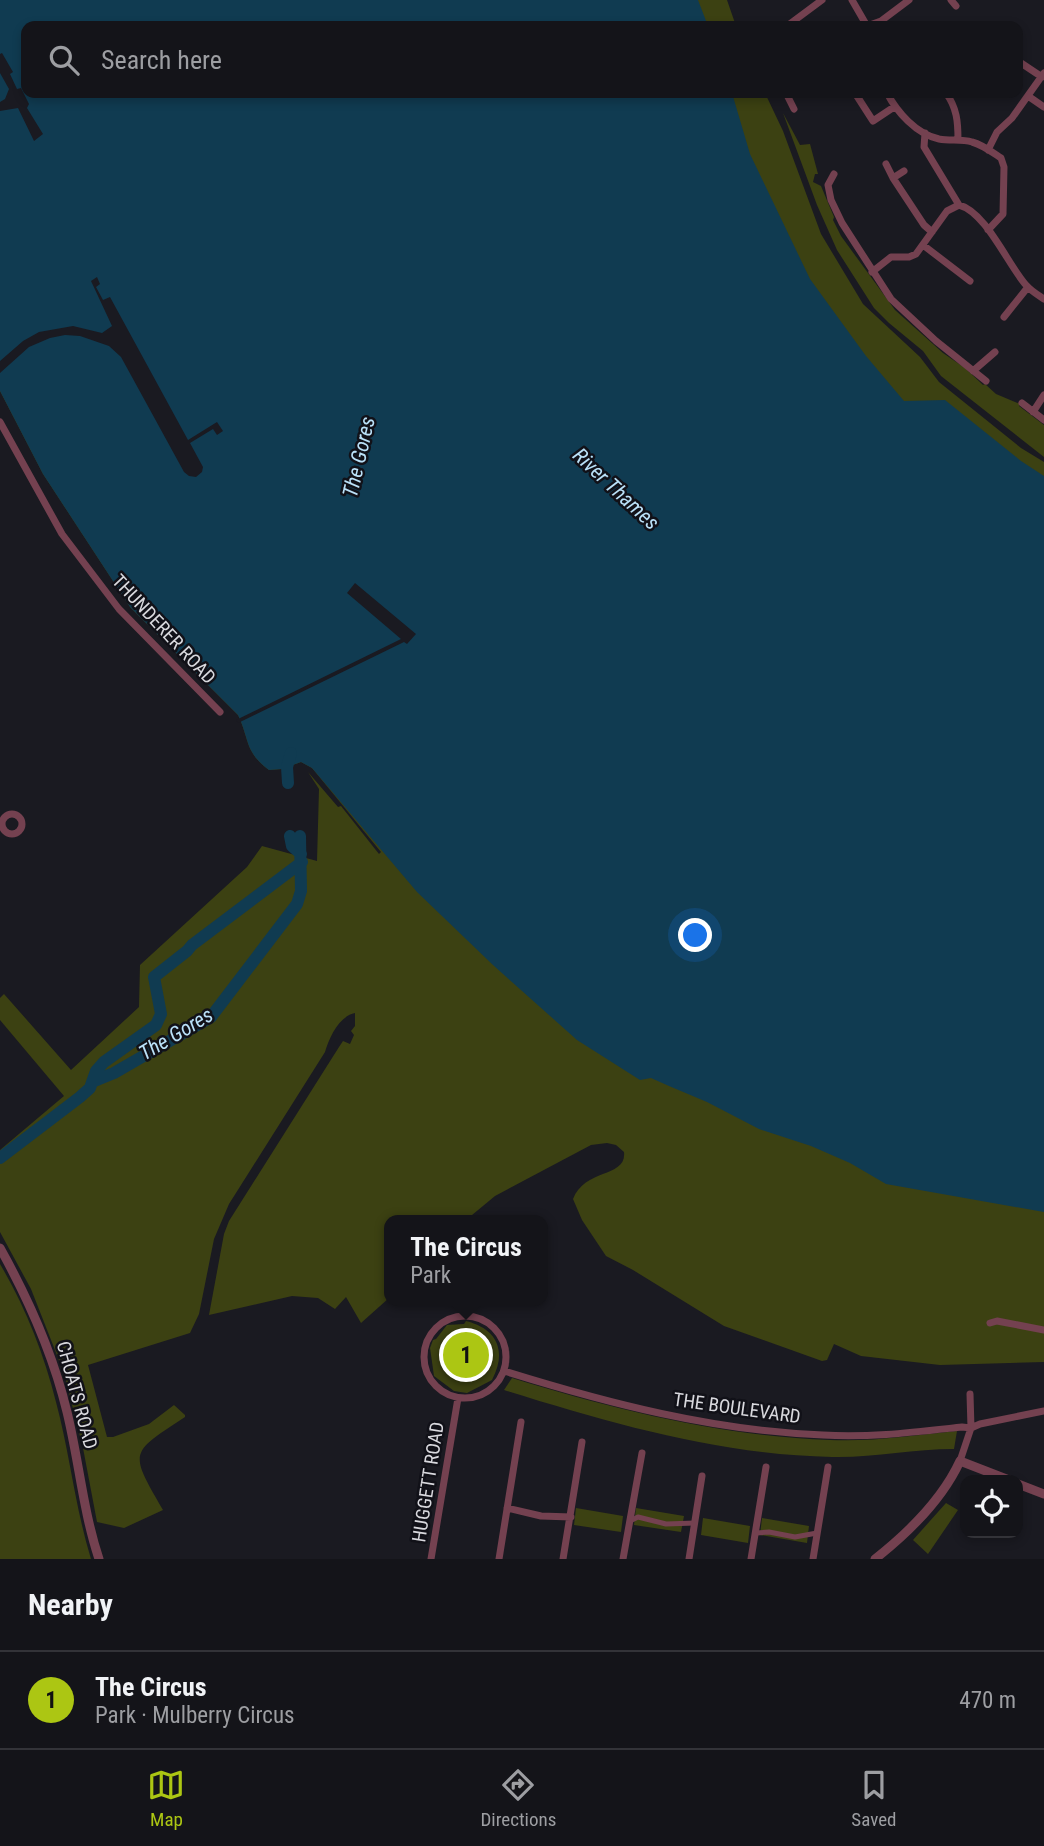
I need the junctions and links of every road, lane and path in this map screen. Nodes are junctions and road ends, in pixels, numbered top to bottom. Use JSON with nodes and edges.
{"nodes":[{"id":1,"x":822,"y":0,"type":"edge"},
{"id":2,"x":852,"y":0,"type":"edge"},
{"id":3,"x":909,"y":0,"type":"edge"},
{"id":4,"x":794,"y":21,"type":"edge"},
{"id":5,"x":864,"y":21,"type":"edge"},
{"id":6,"x":881,"y":21,"type":"edge"},
{"id":7,"x":1023,"y":64,"type":"edge"},
{"id":8,"x":1043,"y":75,"type":"edge"},
{"id":9,"x":1028,"y":96,"type":"junction"},
{"id":10,"x":788,"y":98,"type":"edge"},
{"id":11,"x":858,"y":98,"type":"edge"},
{"id":12,"x":890,"y":98,"type":"edge"},
{"id":13,"x":950,"y":98,"type":"edge"},
{"id":14,"x":894,"y":107,"type":"junction"},
{"id":15,"x":1044,"y":107,"type":"edge"},
{"id":16,"x":794,"y":109,"type":"dead end"},
{"id":17,"x":925,"y":133,"type":"junction"},
{"id":18,"x":958,"y":140,"type":"junction"},
{"id":19,"x":988,"y":150,"type":"junction"},
{"id":20,"x":886,"y":164,"type":"dead end"},
{"id":21,"x":904,"y":171,"type":"dead end"},
{"id":22,"x":834,"y":174,"type":"dead end"},
{"id":23,"x":893,"y":178,"type":"junction"},
{"id":24,"x":959,"y":205,"type":"junction"},
{"id":25,"x":988,"y":230,"type":"junction"},
{"id":26,"x":932,"y":232,"type":"junction"},
{"id":27,"x":923,"y":245,"type":"junction"},
{"id":28,"x":872,"y":272,"type":"junction"},
{"id":29,"x":970,"y":281,"type":"dead end"},
{"id":30,"x":1028,"y":287,"type":"junction"},
{"id":31,"x":1044,"y":299,"type":"edge"},
{"id":32,"x":1004,"y":317,"type":"dead end"},
{"id":33,"x":995,"y":352,"type":"dead end"},
{"id":34,"x":973,"y":371,"type":"junction"},
{"id":35,"x":986,"y":381,"type":"dead end"},
{"id":36,"x":1044,"y":395,"type":"edge"},
{"id":37,"x":1022,"y":403,"type":"dead end"},
{"id":38,"x":1033,"y":412,"type":"junction"},
{"id":39,"x":1044,"y":420,"type":"edge"},
{"id":40,"x":0,"y":422,"type":"edge"},
{"id":41,"x":220,"y":712,"type":"dead end"},
{"id":42,"x":3,"y":813,"type":"edge"},
{"id":43,"x":2,"y":834,"type":"edge"},
{"id":44,"x":0,"y":1248,"type":"edge"},
{"id":45,"x":990,"y":1323,"type":"dead end"},
{"id":46,"x":1044,"y":1330,"type":"edge"},
{"id":47,"x":504,"y":1371,"type":"junction"},
{"id":48,"x":970,"y":1394,"type":"dead end"},
{"id":49,"x":457,"y":1398,"type":"junction"},
{"id":50,"x":1044,"y":1411,"type":"edge"},
{"id":51,"x":521,"y":1422,"type":"dead end"},
{"id":52,"x":971,"y":1428,"type":"junction"},
{"id":53,"x":582,"y":1442,"type":"dead end"},
{"id":54,"x":642,"y":1453,"type":"dead end"},
{"id":55,"x":960,"y":1461,"type":"junction"},
{"id":56,"x":766,"y":1467,"type":"dead end"},
{"id":57,"x":828,"y":1467,"type":"dead end"},
{"id":58,"x":996,"y":1475,"type":"edge"},
{"id":59,"x":702,"y":1476,"type":"dead end"},
{"id":60,"x":1023,"y":1486,"type":"edge"},
{"id":61,"x":1044,"y":1494,"type":"edge"},
{"id":62,"x":507,"y":1508,"type":"junction"},
{"id":63,"x":570,"y":1517,"type":"junction"},
{"id":64,"x":630,"y":1521,"type":"junction"},
{"id":65,"x":695,"y":1523,"type":"junction"},
{"id":66,"x":756,"y":1532,"type":"junction"},
{"id":67,"x":817,"y":1533,"type":"junction"},
{"id":68,"x":99,"y":1559,"type":"edge"},
{"id":69,"x":431,"y":1559,"type":"edge"},
{"id":70,"x":499,"y":1559,"type":"edge"},
{"id":71,"x":564,"y":1559,"type":"edge"},
{"id":72,"x":624,"y":1559,"type":"edge"},
{"id":73,"x":688,"y":1559,"type":"edge"},
{"id":74,"x":751,"y":1559,"type":"edge"},
{"id":75,"x":813,"y":1559,"type":"edge"},
{"id":76,"x":875,"y":1559,"type":"edge"}],
"edges":[{"from":1,"to":4,"type":"street"},
{"from":2,"to":5,"type":"street"},
{"from":3,"to":6,"type":"street"},
{"from":7,"to":8,"type":"street"},
{"from":8,"to":9,"type":"street"},
{"from":9,"to":15,"type":"street"},
{"from":9,"to":19,"type":"street"},
{"from":10,"to":16,"type":"street"},
{"from":11,"to":14,"type":"street"},
{"from":12,"to":14,"type":"street"},
{"from":13,"to":18,"type":"street"},
{"from":14,"to":17,"type":"street"},
{"from":17,"to":18,"type":"street"},
{"from":17,"to":24,"type":"street"},
{"from":18,"to":19,"type":"street"},
{"from":19,"to":25,"type":"street"},
{"from":20,"to":23,"type":"street"},
{"from":21,"to":23,"type":"street"},
{"from":22,"to":28,"type":"street"},
{"from":23,"to":26,"type":"street"},
{"from":24,"to":25,"type":"street"},
{"from":24,"to":26,"type":"street"},
{"from":25,"to":30,"type":"street"},
{"from":26,"to":27,"type":"street"},
{"from":27,"to":28,"type":"street"},
{"from":27,"to":29,"type":"street"},
{"from":28,"to":34,"type":"street"},
{"from":30,"to":31,"type":"street"},
{"from":30,"to":32,"type":"street"},
{"from":33,"to":34,"type":"street"},
{"from":34,"to":35,"type":"street"},
{"from":36,"to":38,"type":"street"},
{"from":37,"to":38,"type":"street"},
{"from":38,"to":39,"type":"street"},
{"from":40,"to":41,"type":"street","name":"THUNDERER ROAD"},
{"from":42,"to":43,"type":"street"},
{"from":42,"to":43,"type":"street"},
{"from":44,"to":68,"type":"street","name":"CHOATS ROAD"},
{"from":45,"to":46,"type":"street"},
{"from":47,"to":49,"type":"street"},
{"from":47,"to":49,"type":"street"},
{"from":47,"to":52,"type":"street","name":"THE BOULEVARD"},
{"from":48,"to":52,"type":"street"},
{"from":49,"to":69,"type":"street","name":"HUGGETT ROAD"},
{"from":50,"to":52,"type":"street","name":"THE BOULEVARD"},
{"from":51,"to":62,"type":"street"},
{"from":52,"to":55,"type":"street"},
{"from":53,"to":63,"type":"street"},
{"from":54,"to":64,"type":"street"},
{"from":55,"to":58,"type":"street"},
{"from":55,"to":76,"type":"street"},
{"from":56,"to":66,"type":"street"},
{"from":57,"to":67,"type":"street"},
{"from":59,"to":65,"type":"street"},
{"from":60,"to":61,"type":"street"},
{"from":62,"to":63,"type":"street"},
{"from":62,"to":70,"type":"street"},
{"from":63,"to":71,"type":"street"},
{"from":64,"to":65,"type":"street"},
{"from":64,"to":72,"type":"street"},
{"from":65,"to":73,"type":"street"},
{"from":66,"to":67,"type":"street"},
{"from":66,"to":74,"type":"street"},
{"from":67,"to":75,"type":"street"}]}
